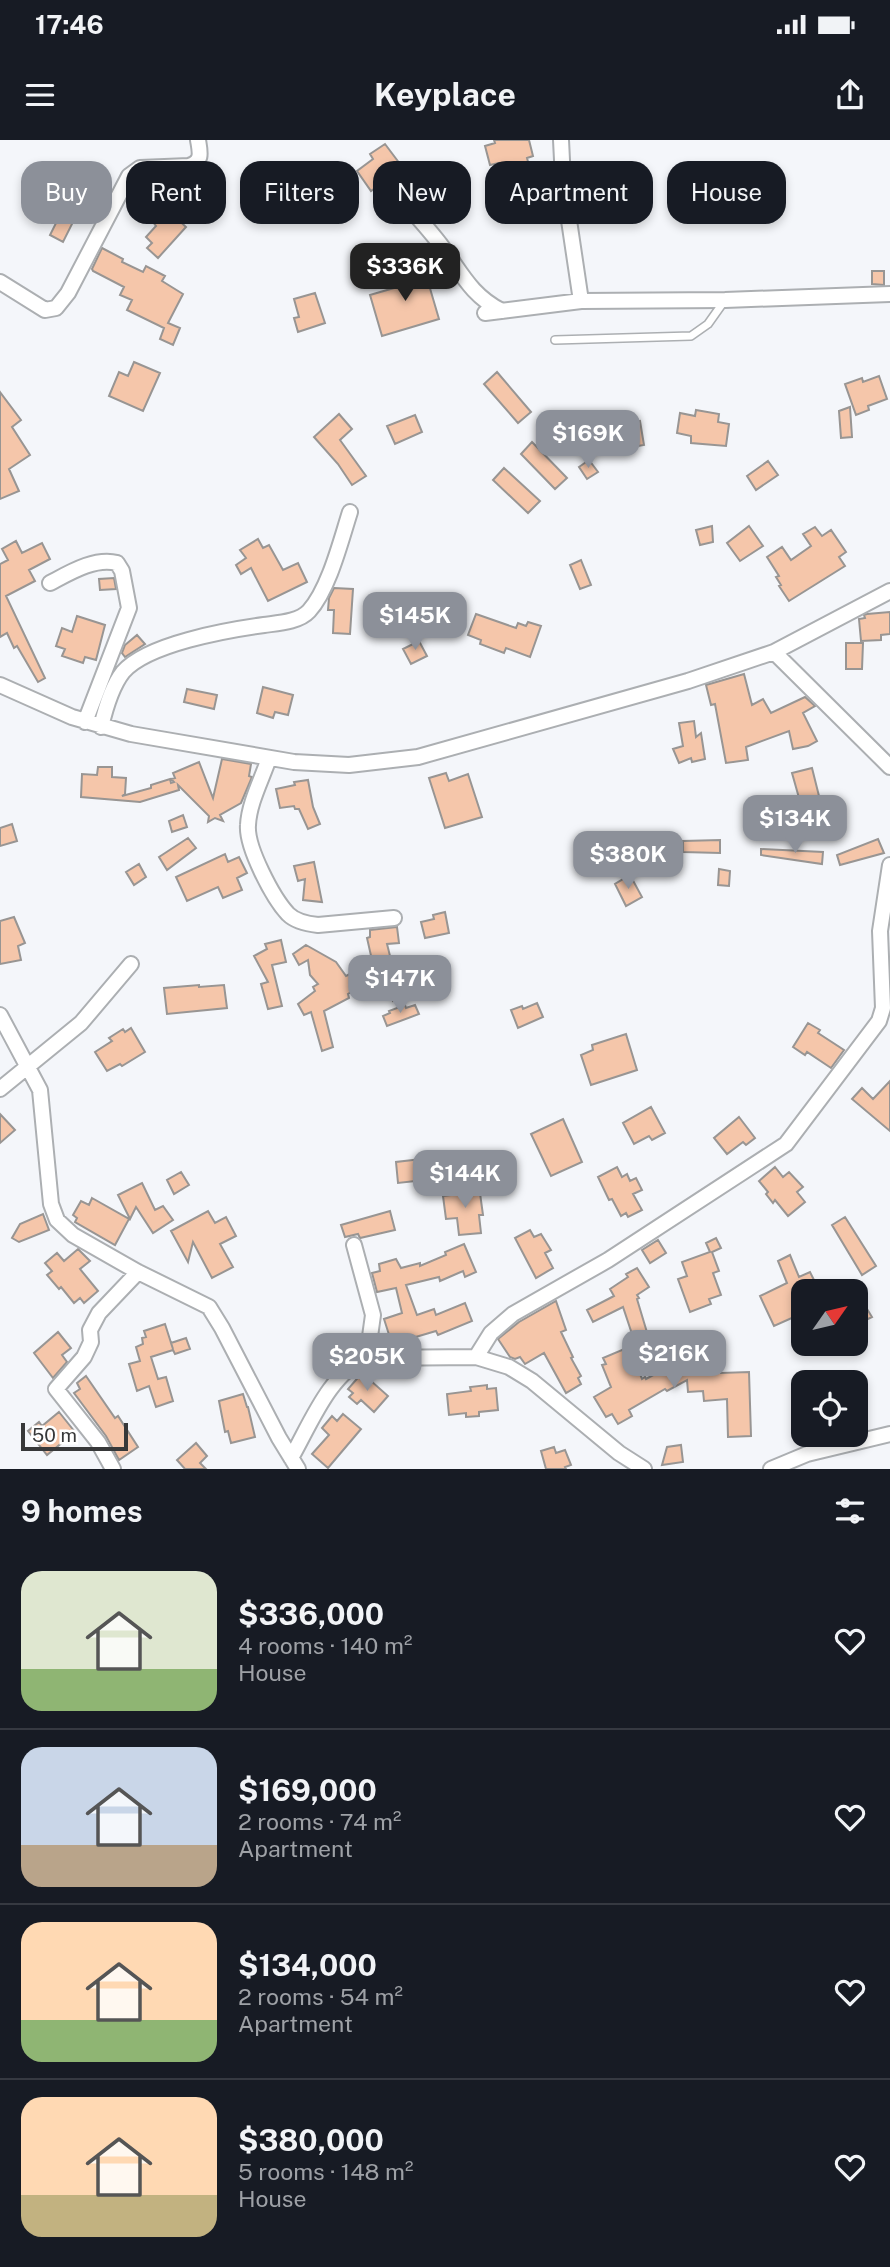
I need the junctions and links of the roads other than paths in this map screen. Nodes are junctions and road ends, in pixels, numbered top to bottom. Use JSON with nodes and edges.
{"nodes":[{"id":1,"x":198,"y":140,"type":"edge"},
{"id":2,"x":561,"y":140,"type":"edge"},
{"id":3,"x":423,"y":224,"type":"edge"},
{"id":4,"x":0,"y":282,"type":"edge"},
{"id":5,"x":890,"y":294,"type":"edge"},
{"id":6,"x":725,"y":300,"type":"junction"},
{"id":7,"x":581,"y":301,"type":"junction"},
{"id":8,"x":502,"y":311,"type":"junction"},
{"id":9,"x":485,"y":313,"type":"dead end"},
{"id":10,"x":555,"y":340,"type":"dead end"},
{"id":11,"x":351,"y":512,"type":"dead end"},
{"id":12,"x":50,"y":583,"type":"dead end"},
{"id":13,"x":890,"y":591,"type":"edge"},
{"id":14,"x":774,"y":652,"type":"junction"},
{"id":15,"x":0,"y":685,"type":"edge"},
{"id":16,"x":85,"y":722,"type":"junction"},
{"id":17,"x":101,"y":727,"type":"junction"},
{"id":18,"x":270,"y":758,"type":"junction"},
{"id":19,"x":889,"y":760,"type":"edge"},
{"id":20,"x":890,"y":865,"type":"edge"},
{"id":21,"x":394,"y":918,"type":"dead end"},
{"id":22,"x":131,"y":964,"type":"dead end"},
{"id":23,"x":0,"y":1015,"type":"edge"},
{"id":24,"x":27,"y":1067,"type":"junction"},
{"id":25,"x":0,"y":1088,"type":"edge"},
{"id":26,"x":354,"y":1245,"type":"dead end"},
{"id":27,"x":138,"y":1272,"type":"junction"},
{"id":28,"x":476,"y":1357,"type":"junction"},
{"id":29,"x":367,"y":1358,"type":"junction"},
{"id":30,"x":890,"y":1434,"type":"edge"},
{"id":31,"x":295,"y":1463,"type":"edge"},
{"id":32,"x":113,"y":1469,"type":"edge"},
{"id":33,"x":644,"y":1469,"type":"edge"},
{"id":34,"x":771,"y":1469,"type":"edge"}],
"edges":[{"from":1,"to":4,"type":"street"},
{"from":2,"to":7,"type":"street"},
{"from":3,"to":8,"type":"street"},
{"from":5,"to":6,"type":"street"},
{"from":6,"to":7,"type":"street"},
{"from":6,"to":10,"type":"lane"},
{"from":7,"to":8,"type":"street"},
{"from":8,"to":9,"type":"street"},
{"from":11,"to":17,"type":"street"},
{"from":12,"to":16,"type":"street"},
{"from":13,"to":14,"type":"street"},
{"from":14,"to":18,"type":"street"},
{"from":14,"to":19,"type":"street"},
{"from":15,"to":16,"type":"street"},
{"from":16,"to":17,"type":"street"},
{"from":17,"to":18,"type":"street"},
{"from":18,"to":21,"type":"street"},
{"from":20,"to":28,"type":"street"},
{"from":22,"to":24,"type":"street"},
{"from":23,"to":24,"type":"street"},
{"from":24,"to":25,"type":"street"},
{"from":24,"to":27,"type":"street"},
{"from":26,"to":29,"type":"street"},
{"from":27,"to":31,"type":"street"},
{"from":27,"to":32,"type":"street"},
{"from":28,"to":29,"type":"street"},
{"from":28,"to":33,"type":"street"},
{"from":29,"to":31,"type":"street"},
{"from":30,"to":34,"type":"street"}]}
